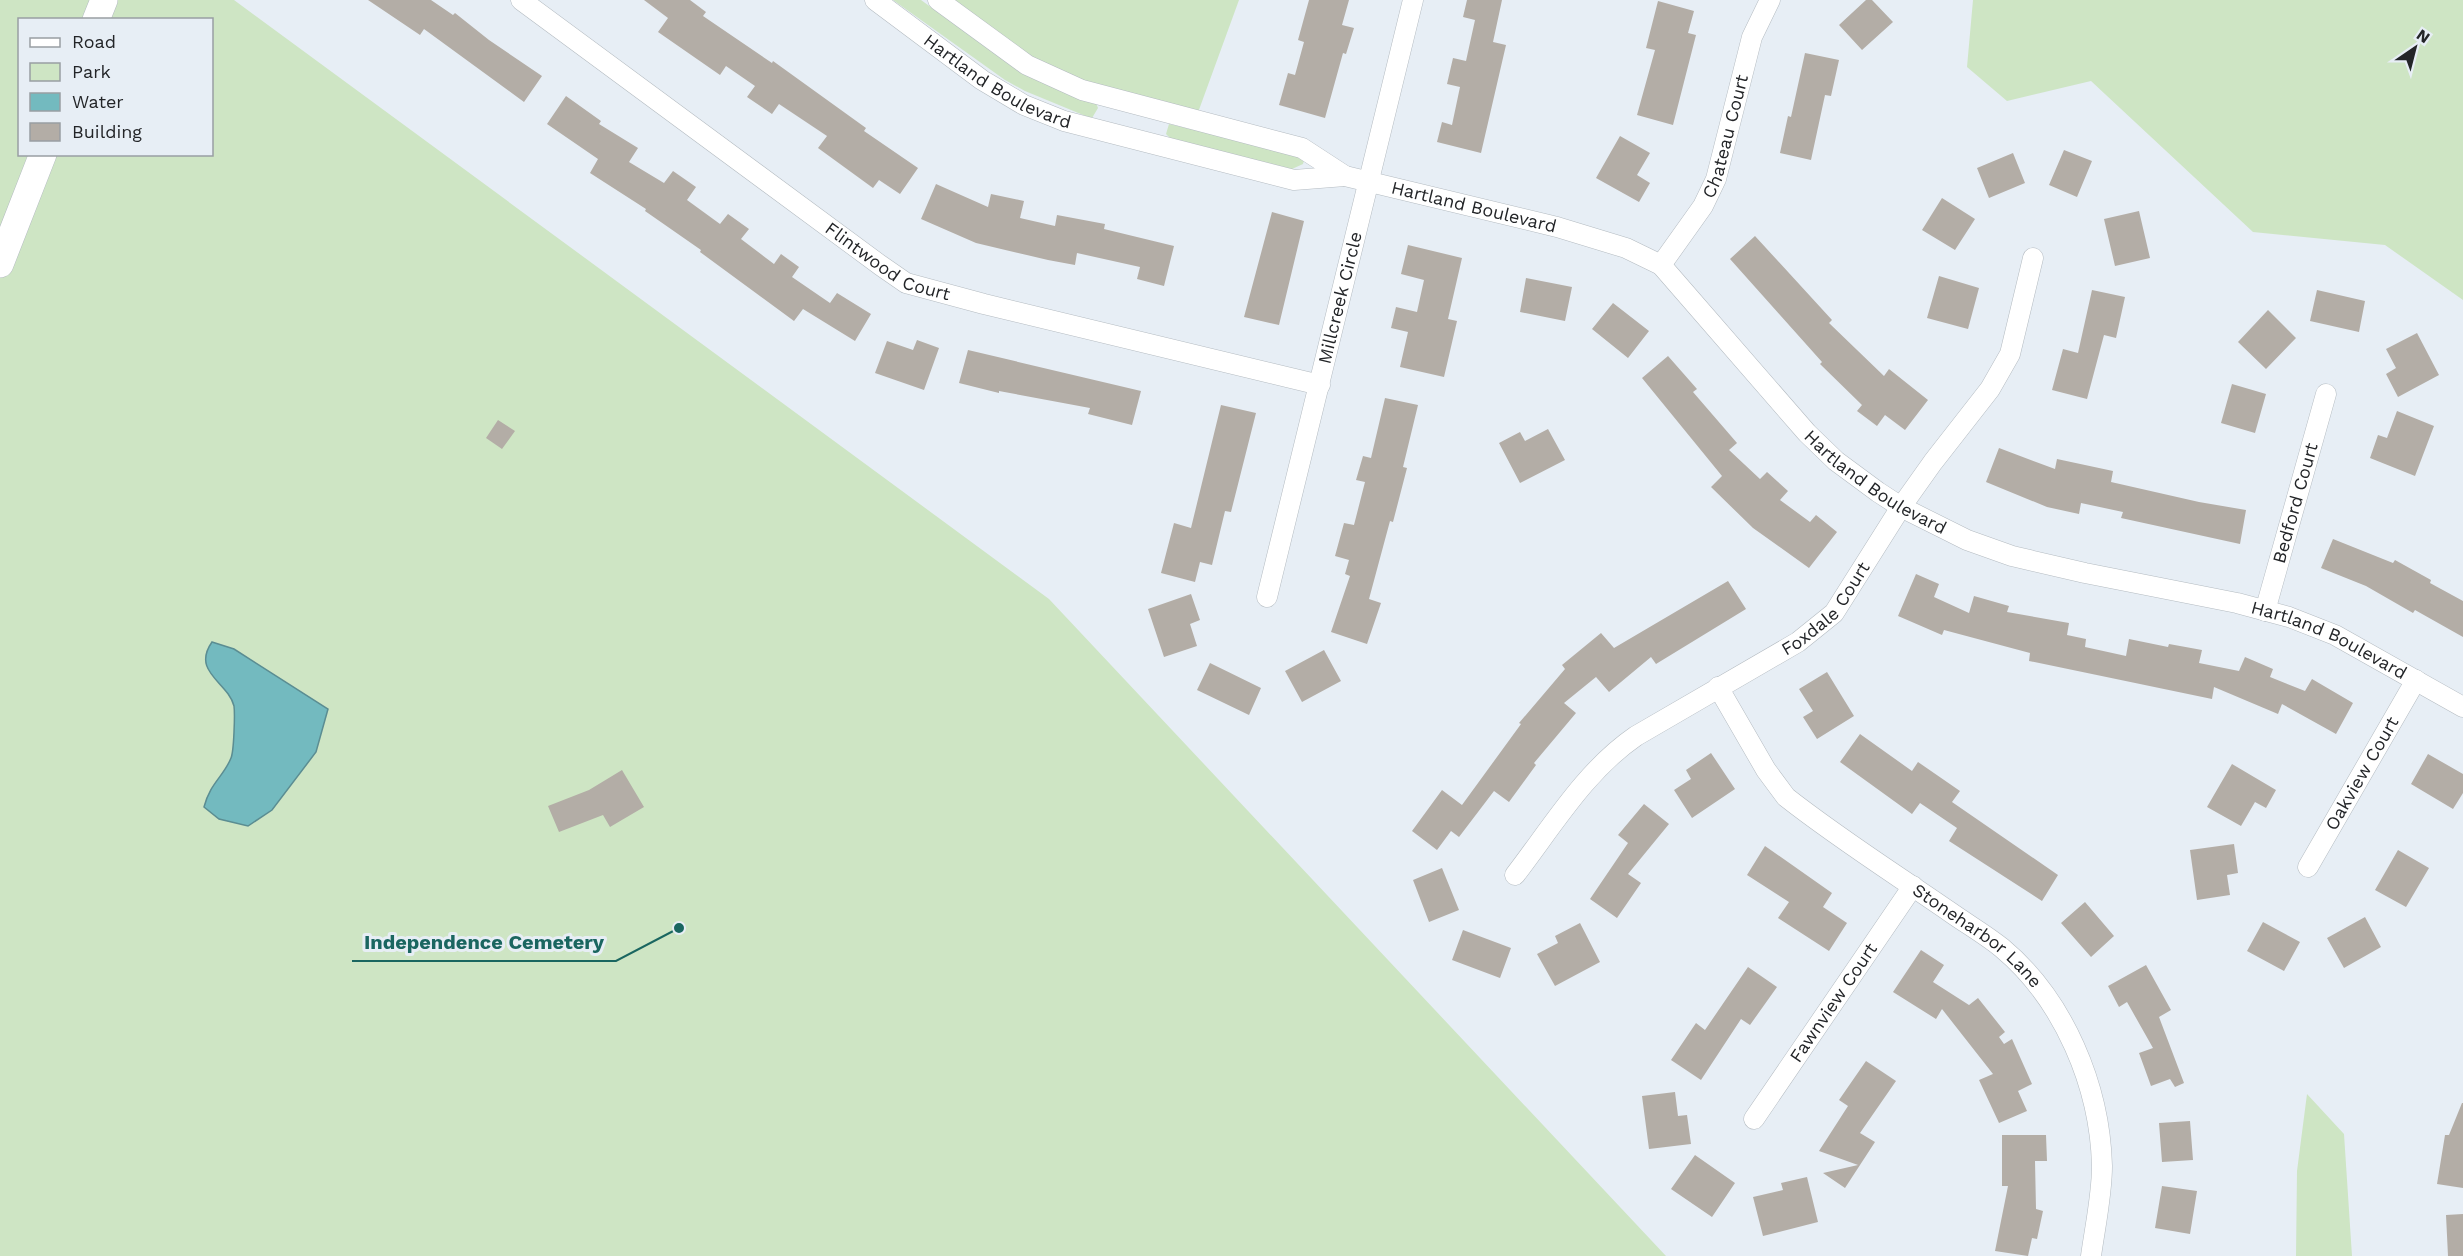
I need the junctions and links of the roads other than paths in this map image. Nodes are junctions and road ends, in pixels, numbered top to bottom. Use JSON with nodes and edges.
{"nodes":[{"id":1,"x":104,"y":0,"type":"edge"},
{"id":2,"x":521,"y":0,"type":"edge"},
{"id":3,"x":874,"y":0,"type":"edge"},
{"id":4,"x":938,"y":0,"type":"edge"},
{"id":5,"x":1413,"y":0,"type":"edge"},
{"id":6,"x":1770,"y":0,"type":"edge"},
{"id":7,"x":97,"y":18,"type":"edge"},
{"id":8,"x":42,"y":156,"type":"edge"},
{"id":9,"x":1345,"y":176,"type":"junction"},
{"id":10,"x":1368,"y":182,"type":"junction"},
{"id":11,"x":2033,"y":258,"type":"dead end"},
{"id":12,"x":0,"y":264,"type":"edge"},
{"id":13,"x":1661,"y":265,"type":"junction"},
{"id":14,"x":1320,"y":385,"type":"junction"},
{"id":15,"x":2326,"y":394,"type":"dead end"},
{"id":16,"x":1901,"y":507,"type":"junction"},
{"id":17,"x":1267,"y":597,"type":"dead end"},
{"id":18,"x":2265,"y":610,"type":"junction"},
{"id":19,"x":2416,"y":680,"type":"junction"},
{"id":20,"x":1718,"y":687,"type":"junction"},
{"id":21,"x":2463,"y":707,"type":"edge"},
{"id":22,"x":2308,"y":867,"type":"dead end"},
{"id":23,"x":1515,"y":875,"type":"dead end"},
{"id":24,"x":1913,"y":886,"type":"junction"},
{"id":25,"x":1754,"y":1119,"type":"dead end"},
{"id":26,"x":2091,"y":1256,"type":"edge"}],
"edges":[{"from":1,"to":7,"type":"main road"},
{"from":2,"to":14,"type":"street","name":"Flintwood Court"},
{"from":3,"to":9,"type":"street","name":"Hartland Boulevard"},
{"from":4,"to":9,"type":"street","name":"Hartland Boulevard"},
{"from":5,"to":10,"type":"street","name":"Millcreek Circle"},
{"from":6,"to":13,"type":"street","name":"Chateau Court"},
{"from":8,"to":12,"type":"main road"},
{"from":9,"to":10,"type":"street","name":"Hartland Boulevard"},
{"from":10,"to":13,"type":"street","name":"Hartland Boulevard"},
{"from":10,"to":14,"type":"street","name":"Millcreek Circle"},
{"from":11,"to":16,"type":"street","name":"Foxdale Court"},
{"from":13,"to":16,"type":"street","name":"Hartland Boulevard"},
{"from":14,"to":17,"type":"street","name":"Millcreek Circle"},
{"from":15,"to":18,"type":"street","name":"Bedford Court"},
{"from":16,"to":18,"type":"street","name":"Hartland Boulevard"},
{"from":16,"to":20,"type":"street","name":"Foxdale Court"},
{"from":18,"to":19,"type":"street","name":"Hartland Boulevard"},
{"from":19,"to":21,"type":"street","name":"Hartland Boulevard"},
{"from":19,"to":22,"type":"street","name":"Oakview Court"},
{"from":20,"to":23,"type":"street","name":"Foxdale Court"},
{"from":20,"to":24,"type":"street","name":"Stoneharbor Lane"},
{"from":24,"to":25,"type":"street","name":"Fawnview Court"},
{"from":24,"to":26,"type":"street","name":"Stoneharbor Lane"}]}
